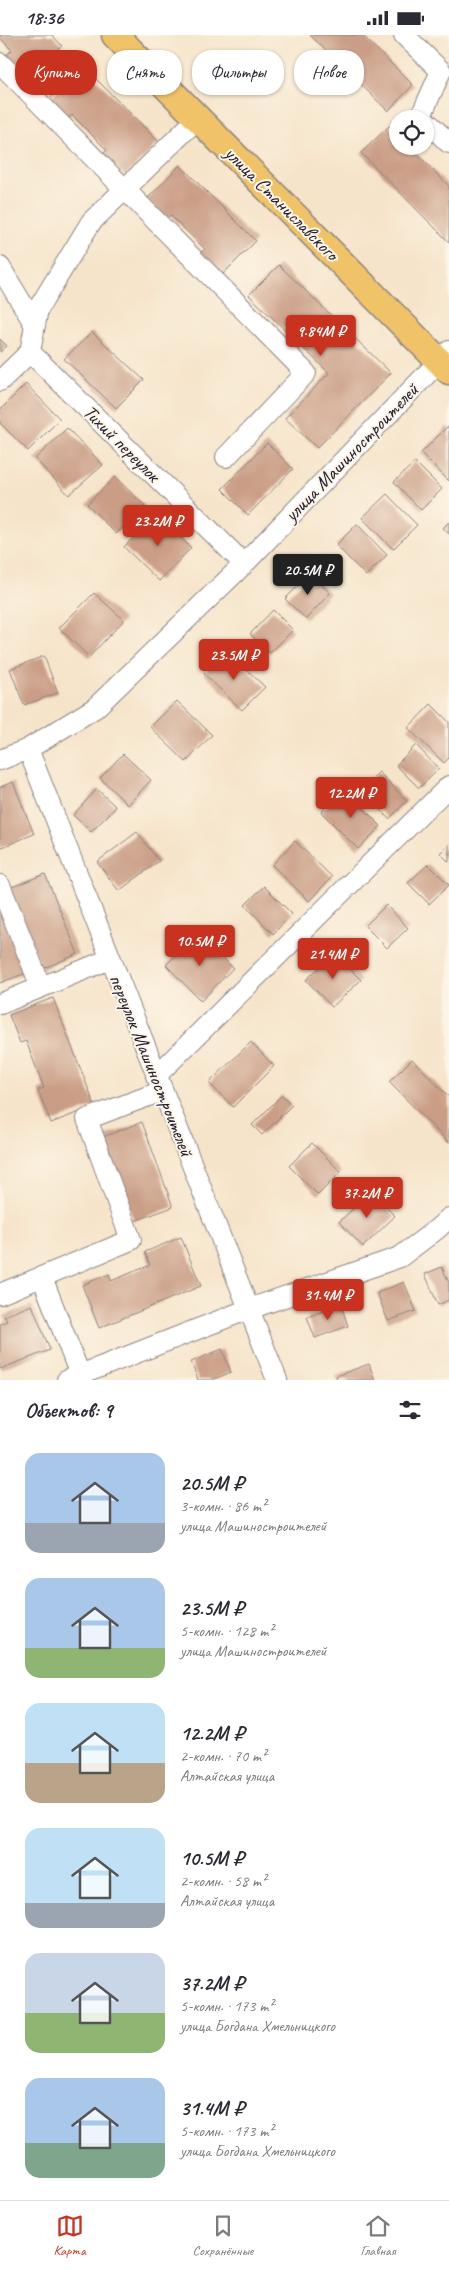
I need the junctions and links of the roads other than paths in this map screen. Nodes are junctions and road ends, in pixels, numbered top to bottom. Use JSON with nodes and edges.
{"nodes":[{"id":1,"x":114,"y":35,"type":"edge"},
{"id":2,"x":404,"y":35,"type":"edge"},
{"id":3,"x":0,"y":63,"type":"edge"},
{"id":4,"x":423,"y":110,"type":"edge"},
{"id":5,"x":198,"y":118,"type":"junction"},
{"id":6,"x":434,"y":129,"type":"edge"},
{"id":7,"x":449,"y":143,"type":"edge"},
{"id":8,"x":124,"y":189,"type":"junction"},
{"id":9,"x":0,"y":267,"type":"edge"},
{"id":10,"x":35,"y":325,"type":"junction"},
{"id":11,"x":30,"y":352,"type":"junction"},
{"id":12,"x":446,"y":361,"type":"edge"},
{"id":13,"x":0,"y":381,"type":"edge"},
{"id":14,"x":226,"y":457,"type":"dead end"},
{"id":15,"x":244,"y":564,"type":"junction"},
{"id":16,"x":28,"y":749,"type":"junction"},
{"id":17,"x":0,"y":759,"type":"edge"},
{"id":18,"x":449,"y":786,"type":"edge"},
{"id":19,"x":0,"y":885,"type":"edge"},
{"id":20,"x":110,"y":959,"type":"junction"},
{"id":21,"x":41,"y":987,"type":"junction"},
{"id":22,"x":0,"y":1004,"type":"edge"},
{"id":23,"x":159,"y":1084,"type":"junction"},
{"id":24,"x":449,"y":1217,"type":"edge"},
{"id":25,"x":42,"y":1277,"type":"junction"},
{"id":26,"x":0,"y":1294,"type":"edge"},
{"id":27,"x":249,"y":1309,"type":"junction"},
{"id":28,"x":74,"y":1377,"type":"edge"},
{"id":29,"x":277,"y":1380,"type":"edge"}],
"edges":[{"from":1,"to":5,"type":"main road","name":"улица Станиславского"},
{"from":2,"to":4,"type":"street"},
{"from":3,"to":8,"type":"street"},
{"from":5,"to":8,"type":"street"},
{"from":5,"to":12,"type":"main road","name":"улица Станиславского"},
{"from":6,"to":7,"type":"street"},
{"from":8,"to":10,"type":"street"},
{"from":8,"to":14,"type":"street"},
{"from":9,"to":10,"type":"street"},
{"from":10,"to":11,"type":"street"},
{"from":11,"to":13,"type":"street"},
{"from":11,"to":15,"type":"street","name":"Тихий переулок"},
{"from":12,"to":15,"type":"street","name":"улица Машиностроителей"},
{"from":15,"to":16,"type":"street","name":"улица Машиностроителей"},
{"from":16,"to":17,"type":"street","name":"улица Машиностроителей"},
{"from":16,"to":20,"type":"street","name":"переулок Машиностроителей"},
{"from":18,"to":23,"type":"street"},
{"from":19,"to":21,"type":"street"},
{"from":20,"to":21,"type":"street"},
{"from":20,"to":23,"type":"street","name":"переулок Машиностроителей"},
{"from":21,"to":22,"type":"street"},
{"from":23,"to":25,"type":"street"},
{"from":23,"to":27,"type":"street","name":"переулок Машиностроителей"},
{"from":24,"to":27,"type":"street"},
{"from":25,"to":26,"type":"street"},
{"from":25,"to":28,"type":"street"},
{"from":27,"to":28,"type":"street"},
{"from":27,"to":29,"type":"street","name":"переулок Машиностроителей"}]}
